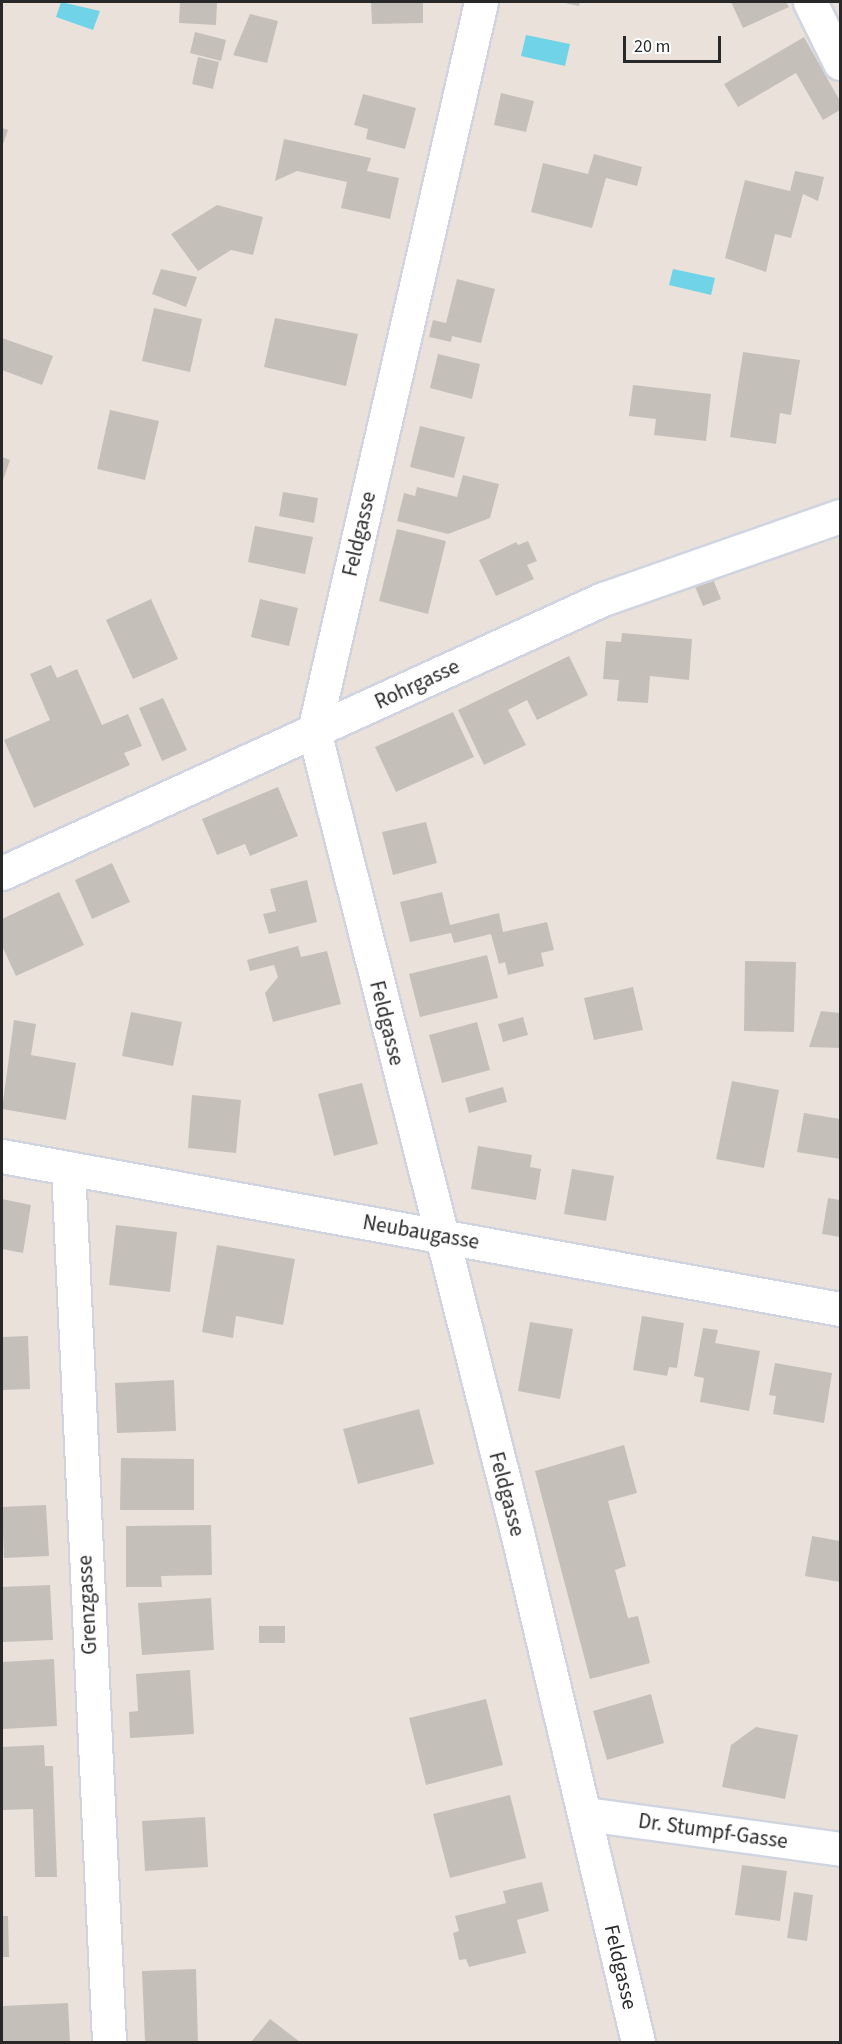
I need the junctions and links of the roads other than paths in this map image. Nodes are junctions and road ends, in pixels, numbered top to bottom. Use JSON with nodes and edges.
{"nodes":[{"id":1,"x":481,"y":2,"type":"edge"},
{"id":2,"x":810,"y":2,"type":"edge"},
{"id":3,"x":840,"y":63,"type":"edge"},
{"id":4,"x":840,"y":516,"type":"edge"},
{"id":5,"x":314,"y":731,"type":"junction"},
{"id":6,"x":2,"y":873,"type":"edge"},
{"id":7,"x":2,"y":1156,"type":"edge"},
{"id":8,"x":68,"y":1168,"type":"junction"},
{"id":9,"x":440,"y":1236,"type":"junction"},
{"id":10,"x":840,"y":1308,"type":"edge"},
{"id":11,"x":586,"y":1814,"type":"junction"},
{"id":12,"x":840,"y":1849,"type":"edge"},
{"id":13,"x":109,"y":2043,"type":"edge"},
{"id":14,"x":638,"y":2043,"type":"edge"}],
"edges":[{"from":1,"to":5,"type":"street","name":"Feldgasse"},
{"from":2,"to":3,"type":"street"},
{"from":4,"to":5,"type":"street","name":"Rohrgasse"},
{"from":5,"to":6,"type":"street","name":"Rohrgasse"},
{"from":5,"to":9,"type":"street","name":"Feldgasse"},
{"from":7,"to":8,"type":"street","name":"Neubaugasse"},
{"from":8,"to":9,"type":"street","name":"Neubaugasse"},
{"from":8,"to":13,"type":"street","name":"Grenzgasse"},
{"from":9,"to":10,"type":"street","name":"Neubaugasse"},
{"from":9,"to":11,"type":"street","name":"Feldgasse"},
{"from":11,"to":12,"type":"street","name":"Dr. Stumpf-Gasse"},
{"from":11,"to":14,"type":"street","name":"Feldgasse"}]}
